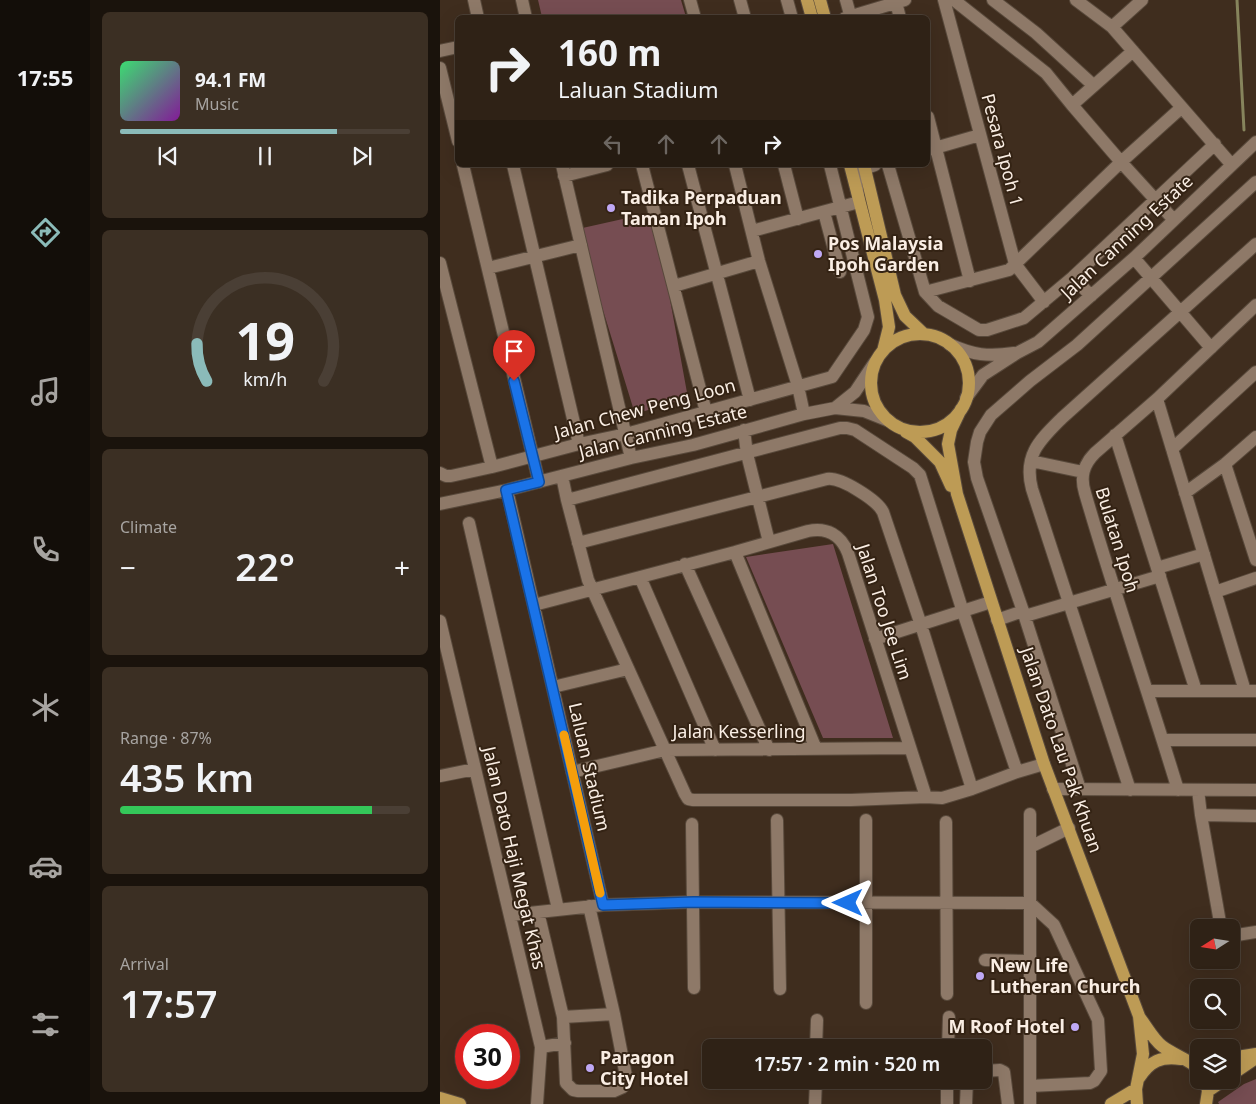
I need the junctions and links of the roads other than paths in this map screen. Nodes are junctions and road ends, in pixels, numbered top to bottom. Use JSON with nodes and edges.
{"nodes":[{"id":1,"x":474,"y":0,"type":"edge"},
{"id":2,"x":522,"y":0,"type":"edge"},
{"id":3,"x":690,"y":0,"type":"edge"},
{"id":4,"x":740,"y":0,"type":"edge"},
{"id":5,"x":787,"y":0,"type":"edge"},
{"id":6,"x":807,"y":0,"type":"edge"},
{"id":7,"x":820,"y":0,"type":"edge"},
{"id":8,"x":944,"y":0,"type":"edge"},
{"id":9,"x":954,"y":0,"type":"edge"},
{"id":10,"x":994,"y":0,"type":"edge"},
{"id":11,"x":1076,"y":0,"type":"edge"},
{"id":12,"x":1142,"y":0,"type":"edge"},
{"id":13,"x":847,"y":1,"type":"edge"},
{"id":14,"x":901,"y":1,"type":"edge"},
{"id":15,"x":477,"y":15,"type":"edge"},
{"id":16,"x":525,"y":15,"type":"edge"},
{"id":17,"x":694,"y":15,"type":"edge"},
{"id":18,"x":744,"y":15,"type":"edge"},
{"id":19,"x":791,"y":15,"type":"edge"},
{"id":20,"x":811,"y":15,"type":"edge"},
{"id":21,"x":824,"y":15,"type":"edge"},
{"id":22,"x":849,"y":15,"type":"edge"},
{"id":23,"x":856,"y":15,"type":"edge"},
{"id":24,"x":900,"y":15,"type":"edge"},
{"id":25,"x":1112,"y":27,"type":"junction"},
{"id":26,"x":455,"y":48,"type":"edge"},
{"id":27,"x":440,"y":51,"type":"edge"},
{"id":28,"x":1133,"y":51,"type":"junction"},
{"id":29,"x":440,"y":68,"type":"edge"},
{"id":30,"x":1093,"y":85,"type":"junction"},
{"id":31,"x":1072,"y":105,"type":"junction"},
{"id":32,"x":1181,"y":108,"type":"junction"},
{"id":33,"x":455,"y":129,"type":"edge"},
{"id":34,"x":930,"y":133,"type":"edge"},
{"id":35,"x":980,"y":135,"type":"junction"},
{"id":36,"x":1215,"y":144,"type":"junction"},
{"id":37,"x":1255,"y":145,"type":"edge"},
{"id":38,"x":932,"y":149,"type":"edge"},
{"id":39,"x":1121,"y":162,"type":"junction"},
{"id":40,"x":1232,"y":164,"type":"junction"},
{"id":41,"x":463,"y":167,"type":"edge"},
{"id":42,"x":513,"y":167,"type":"edge"},
{"id":43,"x":589,"y":167,"type":"edge"},
{"id":44,"x":643,"y":167,"type":"edge"},
{"id":45,"x":689,"y":167,"type":"edge"},
{"id":46,"x":736,"y":167,"type":"edge"},
{"id":47,"x":785,"y":167,"type":"edge"},
{"id":48,"x":831,"y":167,"type":"edge"},
{"id":49,"x":851,"y":167,"type":"edge"},
{"id":50,"x":866,"y":167,"type":"edge"},
{"id":51,"x":868,"y":167,"type":"edge"},
{"id":52,"x":889,"y":167,"type":"edge"},
{"id":53,"x":563,"y":170,"type":"edge"},
{"id":54,"x":1256,"y":182,"type":"edge"},
{"id":55,"x":1155,"y":200,"type":"junction"},
{"id":56,"x":860,"y":202,"type":"junction"},
{"id":57,"x":841,"y":207,"type":"junction"},
{"id":58,"x":824,"y":212,"type":"junction"},
{"id":59,"x":798,"y":218,"type":"junction"},
{"id":60,"x":1173,"y":219,"type":"junction"},
{"id":61,"x":752,"y":231,"type":"junction"},
{"id":62,"x":1256,"y":244,"type":"edge"},
{"id":63,"x":581,"y":245,"type":"junction"},
{"id":64,"x":535,"y":256,"type":"junction"},
{"id":65,"x":1134,"y":258,"type":"junction"},
{"id":66,"x":759,"y":261,"type":"junction"},
{"id":67,"x":440,"y":263,"type":"edge"},
{"id":68,"x":1015,"y":264,"type":"junction"},
{"id":69,"x":488,"y":268,"type":"junction"},
{"id":70,"x":840,"y":272,"type":"dead end"},
{"id":71,"x":716,"y":273,"type":"junction"},
{"id":72,"x":1073,"y":277,"type":"junction"},
{"id":73,"x":1151,"y":277,"type":"junction"},
{"id":74,"x":970,"y":281,"type":"junction"},
{"id":75,"x":674,"y":286,"type":"junction"},
{"id":76,"x":925,"y":292,"type":"junction"},
{"id":77,"x":1091,"y":296,"type":"junction"},
{"id":78,"x":1044,"y":302,"type":"junction"},
{"id":79,"x":1256,"y":305,"type":"edge"},
{"id":80,"x":1180,"y":312,"type":"junction"},
{"id":81,"x":924,"y":334,"type":"junction"},
{"id":82,"x":949,"y":344,"type":"junction"},
{"id":83,"x":1211,"y":348,"type":"junction"},
{"id":84,"x":883,"y":351,"type":"junction"},
{"id":85,"x":1017,"y":353,"type":"junction"},
{"id":86,"x":876,"y":362,"type":"junction"},
{"id":87,"x":1256,"y":372,"type":"edge"},
{"id":88,"x":798,"y":386,"type":"junction"},
{"id":89,"x":1157,"y":399,"type":"junction"},
{"id":90,"x":750,"y":400,"type":"junction"},
{"id":91,"x":964,"y":403,"type":"junction"},
{"id":92,"x":834,"y":408,"type":"junction"},
{"id":93,"x":706,"y":412,"type":"junction"},
{"id":94,"x":804,"y":414,"type":"junction"},
{"id":95,"x":894,"y":425,"type":"junction"},
{"id":96,"x":744,"y":430,"type":"junction"},
{"id":97,"x":626,"y":434,"type":"junction"},
{"id":98,"x":1115,"y":435,"type":"junction"},
{"id":99,"x":1256,"y":437,"type":"edge"},
{"id":100,"x":579,"y":444,"type":"junction"},
{"id":101,"x":1172,"y":449,"type":"junction"},
{"id":102,"x":747,"y":454,"type":"junction"},
{"id":103,"x":532,"y":456,"type":"junction"},
{"id":104,"x":630,"y":458,"type":"junction"},
{"id":105,"x":1031,"y":461,"type":"junction"},
{"id":106,"x":1225,"y":464,"type":"junction"},
{"id":107,"x":492,"y":467,"type":"junction"},
{"id":108,"x":1083,"y":472,"type":"junction"},
{"id":109,"x":441,"y":473,"type":"edge"},
{"id":110,"x":562,"y":476,"type":"junction"},
{"id":111,"x":539,"y":482,"type":"junction"},
{"id":112,"x":506,"y":490,"type":"junction"},
{"id":113,"x":1185,"y":493,"type":"junction"},
{"id":114,"x":957,"y":494,"type":"junction"},
{"id":115,"x":758,"y":497,"type":"junction"},
{"id":116,"x":567,"y":500,"type":"junction"},
{"id":117,"x":440,"y":504,"type":"edge"},
{"id":118,"x":469,"y":523,"type":"dead end"},
{"id":119,"x":769,"y":542,"type":"junction"},
{"id":120,"x":578,"y":543,"type":"junction"},
{"id":121,"x":735,"y":552,"type":"junction"},
{"id":122,"x":1204,"y":554,"type":"junction"},
{"id":123,"x":1256,"y":560,"type":"edge"},
{"id":124,"x":685,"y":564,"type":"junction"},
{"id":125,"x":1159,"y":572,"type":"junction"},
{"id":126,"x":640,"y":577,"type":"junction"},
{"id":127,"x":1256,"y":578,"type":"edge"},
{"id":128,"x":1113,"y":589,"type":"junction"},
{"id":129,"x":593,"y":590,"type":"junction"},
{"id":130,"x":1215,"y":592,"type":"junction"},
{"id":131,"x":991,"y":602,"type":"junction"},
{"id":132,"x":1069,"y":602,"type":"junction"},
{"id":133,"x":534,"y":605,"type":"junction"},
{"id":134,"x":963,"y":612,"type":"junction"},
{"id":135,"x":1024,"y":614,"type":"junction"},
{"id":136,"x":997,"y":620,"type":"junction"},
{"id":137,"x":440,"y":621,"type":"edge"},
{"id":138,"x":921,"y":625,"type":"junction"},
{"id":139,"x":875,"y":639,"type":"junction"},
{"id":140,"x":628,"y":669,"type":"junction"},
{"id":141,"x":553,"y":687,"type":"junction"},
{"id":142,"x":1148,"y":690,"type":"junction"},
{"id":143,"x":1196,"y":691,"type":"junction"},
{"id":144,"x":1250,"y":691,"type":"edge"},
{"id":145,"x":1163,"y":740,"type":"junction"},
{"id":146,"x":1256,"y":740,"type":"edge"},
{"id":147,"x":909,"y":748,"type":"junction"},
{"id":148,"x":816,"y":749,"type":"junction"},
{"id":149,"x":665,"y":750,"type":"junction"},
{"id":150,"x":715,"y":750,"type":"junction"},
{"id":151,"x":769,"y":750,"type":"junction"},
{"id":152,"x":1044,"y":764,"type":"junction"},
{"id":153,"x":475,"y":769,"type":"junction"},
{"id":154,"x":572,"y":772,"type":"junction"},
{"id":155,"x":1017,"y":772,"type":"junction"},
{"id":156,"x":440,"y":776,"type":"edge"},
{"id":157,"x":1053,"y":789,"type":"junction"},
{"id":158,"x":972,"y":790,"type":"junction"},
{"id":159,"x":1080,"y":790,"type":"junction"},
{"id":160,"x":1130,"y":790,"type":"junction"},
{"id":161,"x":1178,"y":790,"type":"junction"},
{"id":162,"x":1198,"y":790,"type":"junction"},
{"id":163,"x":1256,"y":790,"type":"edge"},
{"id":164,"x":926,"y":797,"type":"junction"},
{"id":165,"x":1030,"y":814,"type":"dead end"},
{"id":166,"x":1201,"y":815,"type":"junction"},
{"id":167,"x":1256,"y":816,"type":"edge"},
{"id":168,"x":777,"y":820,"type":"dead end"},
{"id":169,"x":866,"y":820,"type":"dead end"},
{"id":170,"x":946,"y":822,"type":"dead end"},
{"id":171,"x":692,"y":824,"type":"dead end"},
{"id":172,"x":1069,"y":828,"type":"junction"},
{"id":173,"x":1030,"y":847,"type":"junction"},
{"id":174,"x":693,"y":902,"type":"junction"},
{"id":175,"x":778,"y":902,"type":"junction"},
{"id":176,"x":866,"y":903,"type":"junction"},
{"id":177,"x":946,"y":903,"type":"junction"},
{"id":178,"x":1030,"y":903,"type":"junction"},
{"id":179,"x":603,"y":905,"type":"junction"},
{"id":180,"x":590,"y":906,"type":"junction"},
{"id":181,"x":558,"y":909,"type":"junction"},
{"id":182,"x":538,"y":912,"type":"junction"},
{"id":183,"x":511,"y":916,"type":"junction"},
{"id":184,"x":1219,"y":919,"type":"edge"},
{"id":185,"x":1256,"y":932,"type":"edge"},
{"id":186,"x":1240,"y":935,"type":"edge"},
{"id":187,"x":984,"y":960,"type":"dead end"},
{"id":188,"x":1030,"y":960,"type":"junction"},
{"id":189,"x":694,"y":988,"type":"dead end"},
{"id":190,"x":780,"y":989,"type":"dead end"},
{"id":191,"x":947,"y":994,"type":"dead end"},
{"id":192,"x":866,"y":1003,"type":"dead end"},
{"id":193,"x":614,"y":1014,"type":"junction"},
{"id":194,"x":1139,"y":1016,"type":"junction"},
{"id":195,"x":563,"y":1017,"type":"junction"},
{"id":196,"x":949,"y":1017,"type":"dead end"},
{"id":197,"x":817,"y":1020,"type":"dead end"},
{"id":198,"x":816,"y":1039,"type":"edge"},
{"id":199,"x":948,"y":1039,"type":"edge"},
{"id":200,"x":565,"y":1043,"type":"junction"},
{"id":201,"x":541,"y":1047,"type":"junction"},
{"id":202,"x":1256,"y":1056,"type":"edge"},
{"id":203,"x":1240,"y":1057,"type":"edge"},
{"id":204,"x":1190,"y":1062,"type":"edge"},
{"id":205,"x":1190,"y":1063,"type":"edge"},
{"id":206,"x":1240,"y":1068,"type":"edge"},
{"id":207,"x":992,"y":1070,"type":"edge"},
{"id":208,"x":1137,"y":1084,"type":"junction"},
{"id":209,"x":1030,"y":1086,"type":"junction"},
{"id":210,"x":816,"y":1089,"type":"edge"},
{"id":211,"x":947,"y":1089,"type":"edge"},
{"id":212,"x":967,"y":1089,"type":"edge"},
{"id":213,"x":1207,"y":1089,"type":"edge"},
{"id":214,"x":440,"y":1098,"type":"edge"},
{"id":215,"x":460,"y":1104,"type":"edge"},
{"id":216,"x":537,"y":1104,"type":"edge"},
{"id":217,"x":815,"y":1104,"type":"edge"},
{"id":218,"x":947,"y":1104,"type":"edge"},
{"id":219,"x":966,"y":1104,"type":"edge"},
{"id":220,"x":1008,"y":1104,"type":"edge"},
{"id":221,"x":1030,"y":1104,"type":"edge"},
{"id":222,"x":1111,"y":1104,"type":"edge"},
{"id":223,"x":1137,"y":1104,"type":"edge"},
{"id":224,"x":1206,"y":1104,"type":"edge"}],
"edges":[{"from":1,"to":15,"type":"street"},
{"from":2,"to":16,"type":"street"},
{"from":3,"to":17,"type":"street"},
{"from":4,"to":18,"type":"street"},
{"from":5,"to":19,"type":"street"},
{"from":6,"to":20,"type":"main road"},
{"from":7,"to":21,"type":"main road"},
{"from":8,"to":35,"type":"street","name":"Pesara Ipoh 1"},
{"from":9,"to":31,"type":"street"},
{"from":10,"to":30,"type":"street"},
{"from":11,"to":25,"type":"street"},
{"from":12,"to":25,"type":"street"},
{"from":13,"to":22,"type":"street"},
{"from":14,"to":23,"type":"street"},
{"from":14,"to":24,"type":"street"},
{"from":25,"to":28,"type":"street"},
{"from":26,"to":27,"type":"street"},
{"from":28,"to":30,"type":"street"},
{"from":28,"to":32,"type":"street"},
{"from":29,"to":33,"type":"street"},
{"from":30,"to":31,"type":"street"},
{"from":31,"to":39,"type":"street"},
{"from":32,"to":36,"type":"street"},
{"from":32,"to":39,"type":"street"},
{"from":34,"to":38,"type":"street"},
{"from":35,"to":38,"type":"street"},
{"from":35,"to":68,"type":"street","name":"Pesara Ipoh 1"},
{"from":36,"to":40,"type":"street"},
{"from":36,"to":55,"type":"street"},
{"from":37,"to":40,"type":"street","name":"Jalan Canning Estate"},
{"from":38,"to":74,"type":"street"},
{"from":39,"to":55,"type":"street"},
{"from":39,"to":68,"type":"street"},
{"from":40,"to":60,"type":"street","name":"Jalan Canning Estate"},
{"from":41,"to":69,"type":"street"},
{"from":42,"to":64,"type":"street"},
{"from":43,"to":53,"type":"street"},
{"from":44,"to":75,"type":"street"},
{"from":45,"to":71,"type":"street"},
{"from":46,"to":61,"type":"street"},
{"from":47,"to":59,"type":"street"},
{"from":48,"to":57,"type":"street","name":"Jalan Chew Peng Loon"},
{"from":49,"to":56,"type":"main road"},
{"from":50,"to":56,"type":"street"},
{"from":51,"to":81,"type":"main road"},
{"from":52,"to":76,"type":"street"},
{"from":53,"to":63,"type":"street"},
{"from":54,"to":73,"type":"street"},
{"from":55,"to":60,"type":"street"},
{"from":55,"to":72,"type":"street"},
{"from":56,"to":57,"type":"street"},
{"from":56,"to":84,"type":"main road"},
{"from":57,"to":58,"type":"street"},
{"from":57,"to":88,"type":"street","name":"Jalan Chew Peng Loon"},
{"from":58,"to":59,"type":"street"},
{"from":58,"to":70,"type":"street"},
{"from":59,"to":61,"type":"street"},
{"from":60,"to":65,"type":"street","name":"Jalan Canning Estate"},
{"from":61,"to":66,"type":"street"},
{"from":62,"to":80,"type":"street"},
{"from":63,"to":64,"type":"street"},
{"from":63,"to":97,"type":"street"},
{"from":64,"to":69,"type":"street"},
{"from":64,"to":100,"type":"street"},
{"from":65,"to":73,"type":"street"},
{"from":65,"to":77,"type":"street","name":"Jalan Canning Estate"},
{"from":66,"to":71,"type":"street"},
{"from":66,"to":88,"type":"street"},
{"from":67,"to":107,"type":"street"},
{"from":68,"to":74,"type":"street"},
{"from":68,"to":78,"type":"street","name":"Pesara Ipoh 1"},
{"from":69,"to":103,"type":"street"},
{"from":71,"to":75,"type":"street"},
{"from":71,"to":90,"type":"street"},
{"from":72,"to":77,"type":"street"},
{"from":72,"to":78,"type":"street"},
{"from":73,"to":80,"type":"street"},
{"from":73,"to":135,"type":"street"},
{"from":74,"to":76,"type":"street"},
{"from":75,"to":93,"type":"street"},
{"from":76,"to":78,"type":"street"},
{"from":77,"to":85,"type":"street","name":"Jalan Canning Estate"},
{"from":79,"to":83,"type":"street","name":"Bulatan Ipoh"},
{"from":80,"to":83,"type":"street"},
{"from":80,"to":105,"type":"street"},
{"from":81,"to":82,"type":"main road"},
{"from":81,"to":84,"type":"main road"},
{"from":82,"to":85,"type":"street","name":"Jalan Canning Estate"},
{"from":82,"to":91,"type":"main road"},
{"from":83,"to":89,"type":"street","name":"Bulatan Ipoh"},
{"from":84,"to":86,"type":"main road"},
{"from":85,"to":91,"type":"street","name":"Jalan Canning Estate"},
{"from":86,"to":92,"type":"street","name":"Jalan Canning Estate"},
{"from":86,"to":95,"type":"main road"},
{"from":87,"to":101,"type":"street"},
{"from":88,"to":90,"type":"street","name":"Jalan Chew Peng Loon"},
{"from":88,"to":94,"type":"street"},
{"from":89,"to":98,"type":"street","name":"Bulatan Ipoh"},
{"from":89,"to":101,"type":"street"},
{"from":90,"to":93,"type":"street","name":"Jalan Chew Peng Loon"},
{"from":91,"to":95,"type":"main road"},
{"from":91,"to":114,"type":"main road","name":"Jalan Dato Lau Pak Khuan"},
{"from":92,"to":94,"type":"street","name":"Jalan Canning Estate"},
{"from":92,"to":95,"type":"street"},
{"from":93,"to":97,"type":"street","name":"Jalan Chew Peng Loon"},
{"from":94,"to":96,"type":"street","name":"Jalan Canning Estate"},
{"from":95,"to":114,"type":"main road","name":"Jalan Dato Lau Pak Khuan"},
{"from":96,"to":102,"type":"street"},
{"from":96,"to":104,"type":"street","name":"Jalan Canning Estate"},
{"from":97,"to":100,"type":"street","name":"Jalan Chew Peng Loon"},
{"from":97,"to":104,"type":"street"},
{"from":98,"to":108,"type":"street","name":"Bulatan Ipoh"},
{"from":98,"to":125,"type":"street"},
{"from":99,"to":106,"type":"street"},
{"from":100,"to":103,"type":"street","name":"Jalan Chew Peng Loon"},
{"from":101,"to":113,"type":"street"},
{"from":102,"to":115,"type":"street"},
{"from":102,"to":116,"type":"street"},
{"from":102,"to":134,"type":"street"},
{"from":103,"to":107,"type":"street","name":"Jalan Chew Peng Loon"},
{"from":103,"to":111,"type":"street"},
{"from":104,"to":110,"type":"street","name":"Jalan Canning Estate"},
{"from":105,"to":108,"type":"street"},
{"from":105,"to":132,"type":"street"},
{"from":106,"to":113,"type":"street"},
{"from":106,"to":123,"type":"street"},
{"from":107,"to":109,"type":"street","name":"Jalan Chew Peng Loon"},
{"from":108,"to":128,"type":"street","name":"Bulatan Ipoh"},
{"from":110,"to":111,"type":"street","name":"Jalan Canning Estate"},
{"from":110,"to":116,"type":"street"},
{"from":111,"to":112,"type":"street","name":"Jalan Canning Estate"},
{"from":112,"to":117,"type":"street","name":"Jalan Canning Estate"},
{"from":112,"to":133,"type":"street","name":"Laluan Stadium"},
{"from":113,"to":122,"type":"street"},
{"from":114,"to":131,"type":"main road","name":"Jalan Dato Lau Pak Khuan"},
{"from":115,"to":119,"type":"street"},
{"from":115,"to":120,"type":"street"},
{"from":115,"to":138,"type":"street"},
{"from":116,"to":120,"type":"street"},
{"from":118,"to":181,"type":"street"},
{"from":119,"to":121,"type":"street","name":"Jalan Too Jee Lim"},
{"from":119,"to":139,"type":"street","name":"Jalan Too Jee Lim"},
{"from":120,"to":129,"type":"street"},
{"from":121,"to":124,"type":"street","name":"Jalan Too Jee Lim"},
{"from":121,"to":148,"type":"street"},
{"from":122,"to":125,"type":"street"},
{"from":122,"to":130,"type":"street"},
{"from":124,"to":126,"type":"street","name":"Jalan Too Jee Lim"},
{"from":124,"to":151,"type":"street"},
{"from":125,"to":128,"type":"street"},
{"from":125,"to":143,"type":"street"},
{"from":126,"to":129,"type":"street","name":"Jalan Too Jee Lim"},
{"from":126,"to":150,"type":"street"},
{"from":127,"to":130,"type":"street"},
{"from":128,"to":132,"type":"street"},
{"from":128,"to":142,"type":"street","name":"Bulatan Ipoh"},
{"from":129,"to":133,"type":"street","name":"Jalan Too Jee Lim"},
{"from":129,"to":140,"type":"street"},
{"from":130,"to":144,"type":"street"},
{"from":131,"to":134,"type":"street"},
{"from":131,"to":136,"type":"main road","name":"Jalan Dato Lau Pak Khuan"},
{"from":132,"to":135,"type":"street"},
{"from":132,"to":160,"type":"street"},
{"from":133,"to":141,"type":"street","name":"Laluan Stadium"},
{"from":134,"to":138,"type":"street"},
{"from":134,"to":155,"type":"street"},
{"from":135,"to":136,"type":"street"},
{"from":135,"to":159,"type":"street"},
{"from":136,"to":152,"type":"main road","name":"Jalan Dato Lau Pak Khuan"},
{"from":137,"to":153,"type":"street","name":"Jalan Dato Haji Megat Khas"},
{"from":138,"to":139,"type":"street"},
{"from":138,"to":158,"type":"street"},
{"from":139,"to":147,"type":"street","name":"Jalan Too Jee Lim"},
{"from":140,"to":141,"type":"street"},
{"from":140,"to":149,"type":"street"},
{"from":141,"to":154,"type":"street","name":"Laluan Stadium"},
{"from":142,"to":143,"type":"street"},
{"from":142,"to":145,"type":"street","name":"Bulatan Ipoh"},
{"from":143,"to":144,"type":"street"},
{"from":145,"to":146,"type":"street"},
{"from":145,"to":161,"type":"street","name":"Bulatan Ipoh"},
{"from":147,"to":148,"type":"street","name":"Jalan Kesserling"},
{"from":147,"to":164,"type":"street","name":"Jalan Too Jee Lim"},
{"from":148,"to":151,"type":"street","name":"Jalan Kesserling"},
{"from":149,"to":150,"type":"street","name":"Jalan Kesserling"},
{"from":149,"to":154,"type":"street","name":"Jalan Kesserling"},
{"from":149,"to":164,"type":"street"},
{"from":150,"to":151,"type":"street","name":"Jalan Kesserling"},
{"from":152,"to":155,"type":"street"},
{"from":152,"to":157,"type":"main road","name":"Jalan Dato Lau Pak Khuan"},
{"from":153,"to":156,"type":"street"},
{"from":153,"to":183,"type":"street","name":"Jalan Dato Haji Megat Khas"},
{"from":154,"to":179,"type":"street","name":"Laluan Stadium"},
{"from":155,"to":158,"type":"street"},
{"from":157,"to":159,"type":"street"},
{"from":157,"to":172,"type":"main road","name":"Jalan Dato Lau Pak Khuan"},
{"from":158,"to":164,"type":"street"},
{"from":159,"to":160,"type":"street"},
{"from":160,"to":161,"type":"street"},
{"from":161,"to":162,"type":"street"},
{"from":162,"to":163,"type":"street"},
{"from":162,"to":166,"type":"street"},
{"from":165,"to":173,"type":"street"},
{"from":166,"to":167,"type":"street"},
{"from":166,"to":184,"type":"street"},
{"from":168,"to":175,"type":"street"},
{"from":169,"to":176,"type":"street"},
{"from":170,"to":177,"type":"street"},
{"from":171,"to":174,"type":"street"},
{"from":172,"to":173,"type":"street"},
{"from":172,"to":194,"type":"main road","name":"Jalan Dato Lau Pak Khuan"},
{"from":173,"to":178,"type":"street"},
{"from":174,"to":175,"type":"street"},
{"from":174,"to":179,"type":"street"},
{"from":174,"to":189,"type":"street"},
{"from":175,"to":176,"type":"street"},
{"from":175,"to":190,"type":"street"},
{"from":176,"to":177,"type":"street"},
{"from":176,"to":192,"type":"street"},
{"from":177,"to":178,"type":"street"},
{"from":177,"to":191,"type":"street"},
{"from":178,"to":188,"type":"street"},
{"from":178,"to":209,"type":"street"},
{"from":179,"to":180,"type":"street"},
{"from":180,"to":181,"type":"street"},
{"from":180,"to":193,"type":"street"},
{"from":181,"to":182,"type":"street"},
{"from":182,"to":183,"type":"street"},
{"from":182,"to":195,"type":"street"},
{"from":183,"to":201,"type":"street","name":"Jalan Dato Haji Megat Khas"},
{"from":185,"to":186,"type":"street"},
{"from":187,"to":188,"type":"street"},
{"from":188,"to":209,"type":"street"},
{"from":193,"to":195,"type":"street"},
{"from":193,"to":200,"type":"street"},
{"from":194,"to":204,"type":"main road"},
{"from":194,"to":208,"type":"main road"},
{"from":195,"to":200,"type":"street"},
{"from":196,"to":199,"type":"street"},
{"from":197,"to":198,"type":"street"},
{"from":200,"to":201,"type":"street"},
{"from":201,"to":216,"type":"street","name":"Jalan Dato Haji Megat Khas"},
{"from":202,"to":203,"type":"main road"},
{"from":202,"to":206,"type":"main road"},
{"from":205,"to":208,"type":"main road"},
{"from":207,"to":220,"type":"street"},
{"from":208,"to":222,"type":"main road"},
{"from":208,"to":223,"type":"main road"},
{"from":209,"to":221,"type":"street"},
{"from":210,"to":217,"type":"street"},
{"from":211,"to":218,"type":"street"},
{"from":212,"to":219,"type":"street"},
{"from":213,"to":224,"type":"main road"},
{"from":214,"to":215,"type":"main road"}]}
